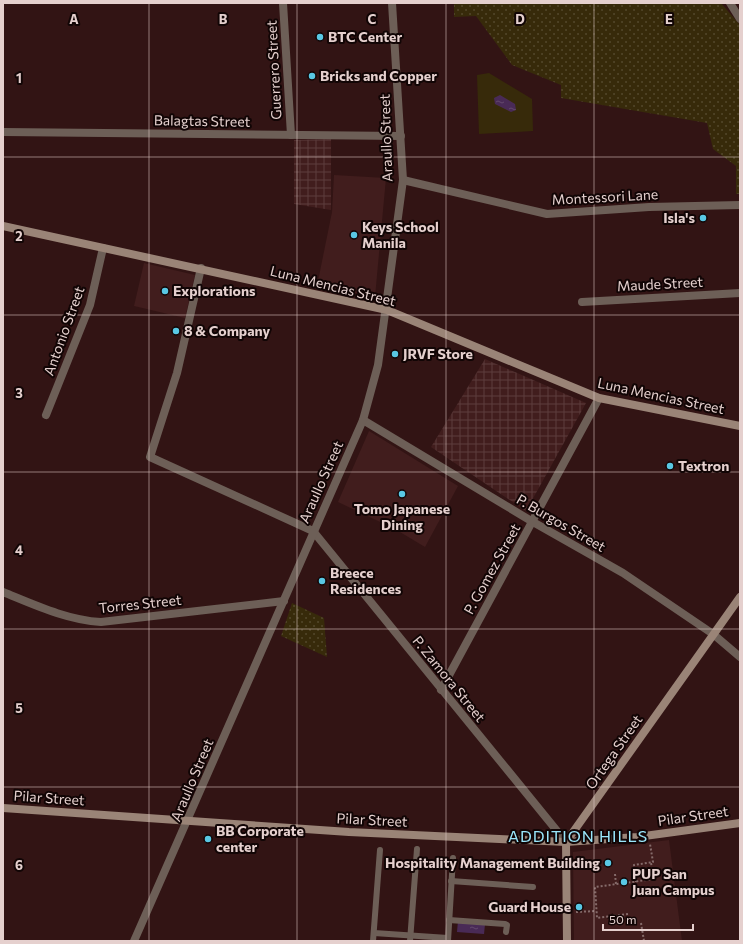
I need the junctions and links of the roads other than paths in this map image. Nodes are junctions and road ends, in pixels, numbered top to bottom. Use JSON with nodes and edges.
{"nodes":[{"id":1,"x":283,"y":3,"type":"edge"},
{"id":2,"x":392,"y":3,"type":"edge"},
{"id":3,"x":730,"y":3,"type":"edge"},
{"id":4,"x":740,"y":18,"type":"edge"},
{"id":5,"x":3,"y":132,"type":"edge"},
{"id":6,"x":291,"y":135,"type":"junction"},
{"id":7,"x":401,"y":136,"type":"junction"},
{"id":8,"x":403,"y":180,"type":"junction"},
{"id":9,"x":740,"y":204,"type":"edge"},
{"id":10,"x":3,"y":226,"type":"edge"},
{"id":11,"x":102,"y":250,"type":"junction"},
{"id":12,"x":200,"y":268,"type":"junction"},
{"id":13,"x":740,"y":293,"type":"edge"},
{"id":14,"x":582,"y":302,"type":"dead end"},
{"id":15,"x":387,"y":310,"type":"junction"},
{"id":16,"x":599,"y":398,"type":"junction"},
{"id":17,"x":46,"y":416,"type":"dead end"},
{"id":18,"x":363,"y":420,"type":"junction"},
{"id":19,"x":740,"y":426,"type":"edge"},
{"id":20,"x":533,"y":522,"type":"junction"},
{"id":21,"x":313,"y":531,"type":"junction"},
{"id":22,"x":3,"y":592,"type":"edge"},
{"id":23,"x":740,"y":597,"type":"edge"},
{"id":24,"x":284,"y":601,"type":"junction"},
{"id":25,"x":713,"y":634,"type":"junction"},
{"id":26,"x":740,"y":657,"type":"edge"},
{"id":27,"x":441,"y":690,"type":"junction"},
{"id":28,"x":3,"y":808,"type":"edge"},
{"id":29,"x":189,"y":820,"type":"junction"},
{"id":30,"x":740,"y":823,"type":"edge"},
{"id":31,"x":566,"y":842,"type":"junction"},
{"id":32,"x":417,"y":849,"type":"dead end"},
{"id":33,"x":380,"y":850,"type":"dead end"},
{"id":34,"x":453,"y":858,"type":"dead end"},
{"id":35,"x":452,"y":881,"type":"junction"},
{"id":36,"x":534,"y":887,"type":"dead end"},
{"id":37,"x":449,"y":920,"type":"junction"},
{"id":38,"x":506,"y":932,"type":"dead end"},
{"id":39,"x":374,"y":933,"type":"junction"},
{"id":40,"x":410,"y":938,"type":"edge"},
{"id":41,"x":448,"y":940,"type":"edge"},
{"id":42,"x":134,"y":941,"type":"edge"},
{"id":43,"x":373,"y":941,"type":"edge"},
{"id":44,"x":567,"y":941,"type":"edge"}],
"edges":[{"from":1,"to":6,"type":"street","name":"Guerrero Street"},
{"from":2,"to":7,"type":"street","name":"Araullo Street"},
{"from":3,"to":4,"type":"street"},
{"from":5,"to":6,"type":"street","name":"Balagtas Street"},
{"from":6,"to":7,"type":"street","name":"Balagtas Street"},
{"from":7,"to":8,"type":"street","name":"Araullo Street"},
{"from":8,"to":9,"type":"street","name":"Montessori Lane"},
{"from":8,"to":15,"type":"street","name":"Araullo Street"},
{"from":10,"to":11,"type":"street","name":"Luna Mencias Street"},
{"from":11,"to":12,"type":"street","name":"Luna Mencias Street"},
{"from":11,"to":17,"type":"street","name":"Antonio Street"},
{"from":12,"to":15,"type":"street","name":"Luna Mencias Street"},
{"from":12,"to":21,"type":"street"},
{"from":13,"to":14,"type":"street","name":"Maude Street"},
{"from":15,"to":16,"type":"street","name":"Luna Mencias Street"},
{"from":15,"to":18,"type":"street","name":"Araullo Street"},
{"from":16,"to":19,"type":"street","name":"Luna Mencias Street"},
{"from":16,"to":20,"type":"street","name":"P. Gomez Street"},
{"from":18,"to":20,"type":"street","name":"P. Burgos Street"},
{"from":18,"to":21,"type":"street","name":"Araullo Street"},
{"from":20,"to":25,"type":"street","name":"P. Burgos Street"},
{"from":20,"to":27,"type":"street","name":"P. Gomez Street"},
{"from":21,"to":24,"type":"street","name":"Araullo Street"},
{"from":21,"to":27,"type":"street","name":"P. Zamora Street"},
{"from":22,"to":24,"type":"street","name":"Torres Street"},
{"from":23,"to":25,"type":"street","name":"Ortega Street"},
{"from":24,"to":29,"type":"street","name":"Araullo Street"},
{"from":25,"to":26,"type":"street","name":"P. Burgos Street"},
{"from":25,"to":31,"type":"street","name":"Ortega Street"},
{"from":27,"to":31,"type":"street","name":"P. Zamora Street"},
{"from":28,"to":29,"type":"street","name":"Pilar Street"},
{"from":29,"to":31,"type":"street","name":"Pilar Street"},
{"from":29,"to":42,"type":"street","name":"Araullo Street"},
{"from":30,"to":31,"type":"street","name":"Pilar Street"},
{"from":31,"to":44,"type":"street"},
{"from":32,"to":40,"type":"lane"},
{"from":33,"to":39,"type":"lane"},
{"from":34,"to":35,"type":"lane"},
{"from":35,"to":36,"type":"lane"},
{"from":35,"to":37,"type":"lane"},
{"from":37,"to":38,"type":"lane"},
{"from":37,"to":41,"type":"lane"},
{"from":39,"to":40,"type":"lane"},
{"from":39,"to":43,"type":"lane"},
{"from":40,"to":41,"type":"lane"}]}
